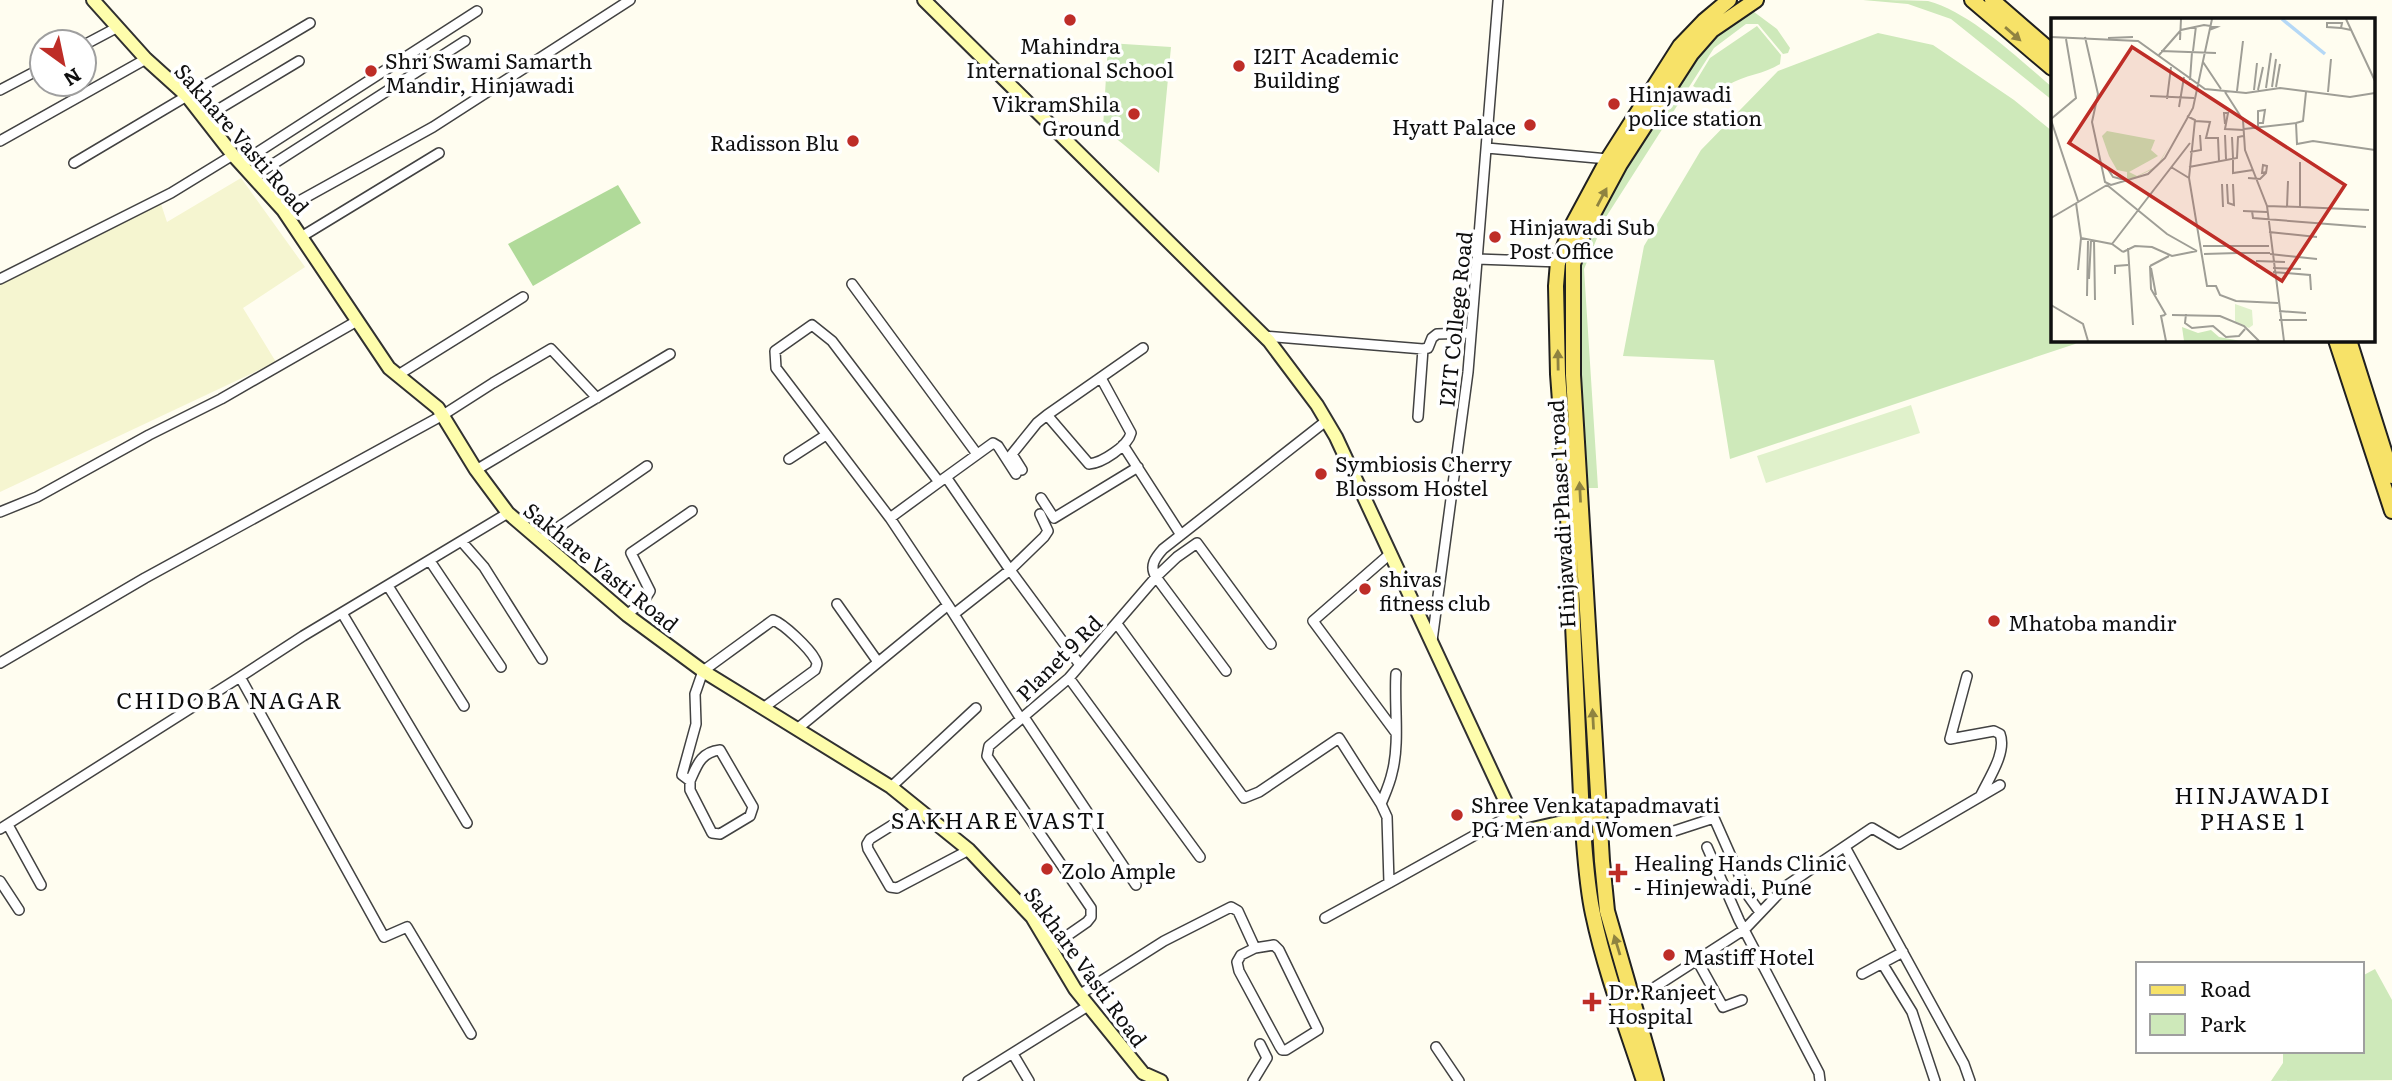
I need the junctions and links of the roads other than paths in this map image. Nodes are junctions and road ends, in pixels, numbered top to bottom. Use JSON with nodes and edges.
{"nodes":[{"id":1,"x":93,"y":0,"type":"edge"},
{"id":2,"x":630,"y":0,"type":"edge"},
{"id":3,"x":924,"y":0,"type":"edge"},
{"id":4,"x":1498,"y":0,"type":"edge"},
{"id":5,"x":1729,"y":0,"type":"edge"},
{"id":6,"x":1756,"y":0,"type":"edge"},
{"id":7,"x":1972,"y":0,"type":"edge"},
{"id":8,"x":1992,"y":0,"type":"edge"},
{"id":9,"x":477,"y":10,"type":"dead end"},
{"id":10,"x":310,"y":23,"type":"dead end"},
{"id":11,"x":118,"y":27,"type":"junction"},
{"id":12,"x":98,"y":38,"type":"edge"},
{"id":13,"x":465,"y":41,"type":"dead end"},
{"id":14,"x":2051,"y":50,"type":"edge"},
{"id":15,"x":146,"y":59,"type":"junction"},
{"id":16,"x":299,"y":61,"type":"dead end"},
{"id":17,"x":2051,"y":66,"type":"edge"},
{"id":18,"x":28,"y":75,"type":"edge"},
{"id":19,"x":0,"y":90,"type":"edge"},
{"id":20,"x":187,"y":96,"type":"junction"},
{"id":21,"x":204,"y":118,"type":"junction"},
{"id":22,"x":0,"y":141,"type":"edge"},
{"id":23,"x":1487,"y":148,"type":"junction"},
{"id":24,"x":439,"y":153,"type":"dead end"},
{"id":25,"x":237,"y":159,"type":"junction"},
{"id":26,"x":1614,"y":161,"type":"junction"},
{"id":27,"x":74,"y":163,"type":"dead end"},
{"id":28,"x":253,"y":177,"type":"junction"},
{"id":29,"x":283,"y":210,"type":"junction"},
{"id":30,"x":301,"y":237,"type":"junction"},
{"id":31,"x":1478,"y":259,"type":"junction"},
{"id":32,"x":1558,"y":262,"type":"junction"},
{"id":33,"x":1573,"y":264,"type":"junction"},
{"id":34,"x":0,"y":279,"type":"edge"},
{"id":35,"x":852,"y":284,"type":"dead end"},
{"id":36,"x":523,"y":297,"type":"dead end"},
{"id":37,"x":357,"y":321,"type":"junction"},
{"id":38,"x":1471,"y":333,"type":"junction"},
{"id":39,"x":1264,"y":336,"type":"junction"},
{"id":40,"x":2336,"y":341,"type":"edge"},
{"id":41,"x":2348,"y":341,"type":"edge"},
{"id":42,"x":1143,"y":348,"type":"dead end"},
{"id":43,"x":1423,"y":349,"type":"junction"},
{"id":44,"x":670,"y":354,"type":"dead end"},
{"id":45,"x":398,"y":374,"type":"junction"},
{"id":46,"x":1101,"y":378,"type":"junction"},
{"id":47,"x":597,"y":398,"type":"junction"},
{"id":48,"x":443,"y":415,"type":"junction"},
{"id":49,"x":1047,"y":415,"type":"junction"},
{"id":50,"x":1418,"y":418,"type":"dead end"},
{"id":51,"x":1326,"y":421,"type":"junction"},
{"id":52,"x":826,"y":435,"type":"junction"},
{"id":53,"x":1123,"y":445,"type":"junction"},
{"id":54,"x":2376,"y":447,"type":"junction"},
{"id":55,"x":977,"y":454,"type":"junction"},
{"id":56,"x":789,"y":459,"type":"dead end"},
{"id":57,"x":647,"y":466,"type":"dead end"},
{"id":58,"x":1138,"y":467,"type":"junction"},
{"id":59,"x":476,"y":470,"type":"junction"},
{"id":60,"x":2392,"y":476,"type":"edge"},
{"id":61,"x":942,"y":480,"type":"junction"},
{"id":62,"x":1041,"y":498,"type":"dead end"},
{"id":63,"x":692,"y":511,"type":"dead end"},
{"id":64,"x":2392,"y":511,"type":"edge"},
{"id":65,"x":0,"y":512,"type":"edge"},
{"id":66,"x":508,"y":513,"type":"junction"},
{"id":67,"x":1040,"y":514,"type":"dead end"},
{"id":68,"x":890,"y":518,"type":"junction"},
{"id":69,"x":1181,"y":534,"type":"junction"},
{"id":70,"x":540,"y":540,"type":"junction"},
{"id":71,"x":462,"y":542,"type":"junction"},
{"id":72,"x":1170,"y":543,"type":"junction"},
{"id":73,"x":1391,"y":553,"type":"junction"},
{"id":74,"x":1177,"y":557,"type":"junction"},
{"id":75,"x":430,"y":561,"type":"junction"},
{"id":76,"x":1010,"y":570,"type":"junction"},
{"id":77,"x":1156,"y":577,"type":"junction"},
{"id":78,"x":388,"y":586,"type":"junction"},
{"id":79,"x":837,"y":604,"type":"dead end"},
{"id":80,"x":948,"y":605,"type":"junction"},
{"id":81,"x":342,"y":613,"type":"junction"},
{"id":82,"x":954,"y":614,"type":"junction"},
{"id":83,"x":627,"y":615,"type":"junction"},
{"id":84,"x":1117,"y":624,"type":"junction"},
{"id":85,"x":1432,"y":641,"type":"junction"},
{"id":86,"x":1271,"y":644,"type":"dead end"},
{"id":87,"x":542,"y":659,"type":"dead end"},
{"id":88,"x":878,"y":662,"type":"junction"},
{"id":89,"x":0,"y":663,"type":"edge"},
{"id":90,"x":1080,"y":665,"type":"junction"},
{"id":91,"x":501,"y":667,"type":"dead end"},
{"id":92,"x":703,"y":671,"type":"junction"},
{"id":93,"x":1226,"y":671,"type":"dead end"},
{"id":94,"x":1396,"y":674,"type":"dead end"},
{"id":95,"x":1967,"y":676,"type":"dead end"},
{"id":96,"x":240,"y":677,"type":"junction"},
{"id":97,"x":1069,"y":678,"type":"junction"},
{"id":98,"x":464,"y":706,"type":"dead end"},
{"id":99,"x":763,"y":708,"type":"junction"},
{"id":100,"x":976,"y":708,"type":"dead end"},
{"id":101,"x":1023,"y":718,"type":"junction"},
{"id":102,"x":797,"y":729,"type":"junction"},
{"id":103,"x":1396,"y":733,"type":"junction"},
{"id":104,"x":690,"y":781,"type":"junction"},
{"id":105,"x":2000,"y":785,"type":"dead end"},
{"id":106,"x":891,"y":787,"type":"junction"},
{"id":107,"x":1980,"y":796,"type":"junction"},
{"id":108,"x":1381,"y":804,"type":"junction"},
{"id":109,"x":918,"y":809,"type":"junction"},
{"id":110,"x":1598,"y":814,"type":"junction"},
{"id":111,"x":1511,"y":815,"type":"junction"},
{"id":112,"x":1582,"y":817,"type":"junction"},
{"id":113,"x":467,"y":823,"type":"dead end"},
{"id":114,"x":4,"y":827,"type":"edge"},
{"id":115,"x":1671,"y":832,"type":"dead end"},
{"id":116,"x":1707,"y":846,"type":"dead end"},
{"id":117,"x":1845,"y":847,"type":"junction"},
{"id":118,"x":969,"y":850,"type":"junction"},
{"id":119,"x":1200,"y":857,"type":"dead end"},
{"id":120,"x":0,"y":881,"type":"edge"},
{"id":121,"x":1389,"y":883,"type":"junction"},
{"id":122,"x":1136,"y":885,"type":"dead end"},
{"id":123,"x":41,"y":886,"type":"dead end"},
{"id":124,"x":19,"y":910,"type":"dead end"},
{"id":125,"x":1759,"y":911,"type":"junction"},
{"id":126,"x":1325,"y":918,"type":"dead end"},
{"id":127,"x":1745,"y":929,"type":"junction"},
{"id":128,"x":1051,"y":947,"type":"junction"},
{"id":129,"x":1255,"y":948,"type":"junction"},
{"id":130,"x":1903,"y":952,"type":"junction"},
{"id":131,"x":1697,"y":960,"type":"junction"},
{"id":132,"x":1882,"y":963,"type":"junction"},
{"id":133,"x":1862,"y":974,"type":"dead end"},
{"id":134,"x":1079,"y":995,"type":"junction"},
{"id":135,"x":1635,"y":1000,"type":"junction"},
{"id":136,"x":1742,"y":1000,"type":"dead end"},
{"id":137,"x":1088,"y":1006,"type":"junction"},
{"id":138,"x":1618,"y":1006,"type":"junction"},
{"id":139,"x":471,"y":1034,"type":"dead end"},
{"id":140,"x":1261,"y":1045,"type":"dead end"},
{"id":141,"x":1436,"y":1047,"type":"dead end"},
{"id":142,"x":1013,"y":1054,"type":"junction"},
{"id":143,"x":971,"y":1080,"type":"edge"},
{"id":144,"x":1029,"y":1081,"type":"edge"},
{"id":145,"x":1161,"y":1081,"type":"edge"},
{"id":146,"x":1253,"y":1081,"type":"edge"},
{"id":147,"x":1459,"y":1081,"type":"edge"},
{"id":148,"x":1644,"y":1081,"type":"edge"},
{"id":149,"x":1656,"y":1081,"type":"edge"},
{"id":150,"x":1820,"y":1081,"type":"edge"},
{"id":151,"x":1936,"y":1081,"type":"edge"},
{"id":152,"x":1970,"y":1081,"type":"edge"}],
"edges":[{"from":1,"to":11,"type":"street","name":"Sakhare Vasti Road"},
{"from":2,"to":29,"type":"street"},
{"from":3,"to":39,"type":"street"},
{"from":4,"to":23,"type":"street","name":"I2IT College Road"},
{"from":5,"to":26,"type":"main road","name":"Hinjawadi Phase 1 road"},
{"from":6,"to":26,"type":"main road","name":"Hinjawadi Phase 1 road"},
{"from":7,"to":17,"type":"main road","one_way":true},
{"from":8,"to":14,"type":"main road"},
{"from":9,"to":25,"type":"street"},
{"from":10,"to":20,"type":"street"},
{"from":11,"to":12,"type":"street"},
{"from":11,"to":15,"type":"street","name":"Sakhare Vasti Road"},
{"from":13,"to":28,"type":"street"},
{"from":15,"to":20,"type":"street","name":"Sakhare Vasti Road"},
{"from":15,"to":22,"type":"street"},
{"from":16,"to":21,"type":"street"},
{"from":18,"to":19,"type":"street"},
{"from":20,"to":21,"type":"street","name":"Sakhare Vasti Road"},
{"from":20,"to":27,"type":"street"},
{"from":21,"to":25,"type":"street","name":"Sakhare Vasti Road"},
{"from":23,"to":26,"type":"street"},
{"from":23,"to":31,"type":"street","name":"I2IT College Road"},
{"from":24,"to":30,"type":"street"},
{"from":25,"to":28,"type":"street","name":"Sakhare Vasti Road"},
{"from":25,"to":34,"type":"street"},
{"from":26,"to":32,"type":"main road","name":"Hinjawadi Phase 1 road"},
{"from":33,"to":26,"type":"main road","name":"Hinjawadi Phase 1 road","one_way":true},
{"from":28,"to":29,"type":"street","name":"Sakhare Vasti Road"},
{"from":29,"to":30,"type":"street","name":"Sakhare Vasti Road"},
{"from":30,"to":37,"type":"street","name":"Sakhare Vasti Road"},
{"from":31,"to":32,"type":"street"},
{"from":31,"to":38,"type":"street","name":"I2IT College Road"},
{"from":32,"to":33,"type":"street"},
{"from":112,"to":32,"type":"main road","name":"Hinjawadi Phase 1 road","one_way":true},
{"from":110,"to":33,"type":"main road","name":"Hinjawadi Phase 1 road","one_way":true},
{"from":35,"to":55,"type":"street"},
{"from":36,"to":45,"type":"street"},
{"from":37,"to":45,"type":"street","name":"Sakhare Vasti Road"},
{"from":37,"to":65,"type":"street"},
{"from":38,"to":43,"type":"street"},
{"from":38,"to":85,"type":"street","name":"I2IT College Road"},
{"from":39,"to":43,"type":"street"},
{"from":39,"to":51,"type":"street"},
{"from":40,"to":54,"type":"main road"},
{"from":41,"to":54,"type":"main road"},
{"from":42,"to":46,"type":"street"},
{"from":43,"to":50,"type":"street"},
{"from":44,"to":47,"type":"street"},
{"from":45,"to":48,"type":"street","name":"Sakhare Vasti Road"},
{"from":46,"to":49,"type":"street"},
{"from":46,"to":53,"type":"street"},
{"from":47,"to":48,"type":"street"},
{"from":47,"to":59,"type":"street"},
{"from":48,"to":59,"type":"street","name":"Sakhare Vasti Road"},
{"from":48,"to":89,"type":"street"},
{"from":49,"to":53,"type":"street"},
{"from":49,"to":55,"type":"street"},
{"from":51,"to":69,"type":"street","name":"Planet 9 Rd"},
{"from":51,"to":73,"type":"street"},
{"from":52,"to":56,"type":"street"},
{"from":52,"to":61,"type":"street"},
{"from":52,"to":68,"type":"street"},
{"from":53,"to":58,"type":"street"},
{"from":54,"to":60,"type":"main road"},
{"from":54,"to":64,"type":"main road"},
{"from":55,"to":61,"type":"street"},
{"from":57,"to":70,"type":"street"},
{"from":58,"to":62,"type":"street"},
{"from":58,"to":69,"type":"street"},
{"from":59,"to":66,"type":"street","name":"Sakhare Vasti Road"},
{"from":61,"to":68,"type":"street"},
{"from":61,"to":76,"type":"street"},
{"from":63,"to":83,"type":"street"},
{"from":66,"to":70,"type":"street","name":"Sakhare Vasti Road"},
{"from":66,"to":71,"type":"street"},
{"from":67,"to":76,"type":"street"},
{"from":68,"to":80,"type":"street"},
{"from":69,"to":72,"type":"street","name":"Planet 9 Rd"},
{"from":70,"to":83,"type":"street","name":"Sakhare Vasti Road"},
{"from":71,"to":75,"type":"street"},
{"from":71,"to":87,"type":"street"},
{"from":72,"to":74,"type":"street"},
{"from":72,"to":77,"type":"street","name":"Planet 9 Rd"},
{"from":73,"to":85,"type":"street"},
{"from":73,"to":103,"type":"street"},
{"from":74,"to":77,"type":"street"},
{"from":74,"to":86,"type":"street"},
{"from":75,"to":78,"type":"street"},
{"from":75,"to":91,"type":"street"},
{"from":76,"to":82,"type":"street"},
{"from":76,"to":90,"type":"street"},
{"from":77,"to":84,"type":"street","name":"Planet 9 Rd"},
{"from":77,"to":93,"type":"street"},
{"from":78,"to":81,"type":"street"},
{"from":78,"to":98,"type":"street"},
{"from":79,"to":88,"type":"street"},
{"from":80,"to":82,"type":"street"},
{"from":80,"to":88,"type":"street"},
{"from":81,"to":96,"type":"street"},
{"from":81,"to":113,"type":"street"},
{"from":82,"to":101,"type":"street"},
{"from":83,"to":92,"type":"street","name":"Sakhare Vasti Road"},
{"from":84,"to":90,"type":"street","name":"Planet 9 Rd"},
{"from":84,"to":108,"type":"street"},
{"from":85,"to":111,"type":"street"},
{"from":88,"to":102,"type":"street"},
{"from":90,"to":97,"type":"street","name":"Planet 9 Rd"},
{"from":92,"to":99,"type":"street","name":"Sakhare Vasti Road"},
{"from":92,"to":99,"type":"street"},
{"from":92,"to":104,"type":"street"},
{"from":94,"to":103,"type":"street"},
{"from":95,"to":107,"type":"street"},
{"from":96,"to":114,"type":"street"},
{"from":96,"to":139,"type":"street"},
{"from":97,"to":101,"type":"street","name":"Planet 9 Rd"},
{"from":97,"to":119,"type":"street"},
{"from":99,"to":102,"type":"street","name":"Sakhare Vasti Road"},
{"from":100,"to":106,"type":"street"},
{"from":101,"to":122,"type":"street"},
{"from":101,"to":128,"type":"street","name":"Planet 9 Rd"},
{"from":102,"to":106,"type":"street","name":"Sakhare Vasti Road"},
{"from":103,"to":108,"type":"street"},
{"from":104,"to":104,"type":"street"},
{"from":105,"to":107,"type":"street"},
{"from":106,"to":109,"type":"street","name":"Sakhare Vasti Road"},
{"from":107,"to":117,"type":"street"},
{"from":108,"to":121,"type":"street"},
{"from":109,"to":118,"type":"street","name":"Sakhare Vasti Road"},
{"from":109,"to":118,"type":"street"},
{"from":110,"to":112,"type":"street"},
{"from":135,"to":110,"type":"main road","name":"Hinjawadi Phase 1 road","one_way":true},
{"from":111,"to":112,"type":"street"},
{"from":111,"to":121,"type":"street"},
{"from":112,"to":138,"type":"main road","name":"Hinjawadi Phase 1 road"},
{"from":114,"to":123,"type":"street"},
{"from":115,"to":125,"type":"street"},
{"from":116,"to":127,"type":"street"},
{"from":117,"to":125,"type":"street"},
{"from":117,"to":130,"type":"street"},
{"from":118,"to":128,"type":"street","name":"Sakhare Vasti Road"},
{"from":120,"to":124,"type":"street"},
{"from":121,"to":126,"type":"street"},
{"from":125,"to":127,"type":"street"},
{"from":127,"to":131,"type":"street"},
{"from":127,"to":150,"type":"street"},
{"from":128,"to":134,"type":"street","name":"Sakhare Vasti Road"},
{"from":129,"to":129,"type":"street"},
{"from":129,"to":134,"type":"street"},
{"from":130,"to":132,"type":"street"},
{"from":130,"to":152,"type":"street"},
{"from":131,"to":135,"type":"street"},
{"from":131,"to":136,"type":"street"},
{"from":132,"to":133,"type":"street"},
{"from":132,"to":151,"type":"street"},
{"from":134,"to":137,"type":"street","name":"Sakhare Vasti Road"},
{"from":135,"to":138,"type":"street"},
{"from":135,"to":149,"type":"main road","name":"Hinjawadi Phase 1 road"},
{"from":137,"to":142,"type":"street"},
{"from":137,"to":145,"type":"street","name":"Sakhare Vasti Road"},
{"from":138,"to":148,"type":"main road","name":"Hinjawadi Phase 1 road"},
{"from":140,"to":146,"type":"street"},
{"from":141,"to":147,"type":"street"},
{"from":142,"to":143,"type":"street"},
{"from":142,"to":144,"type":"street"}]}
